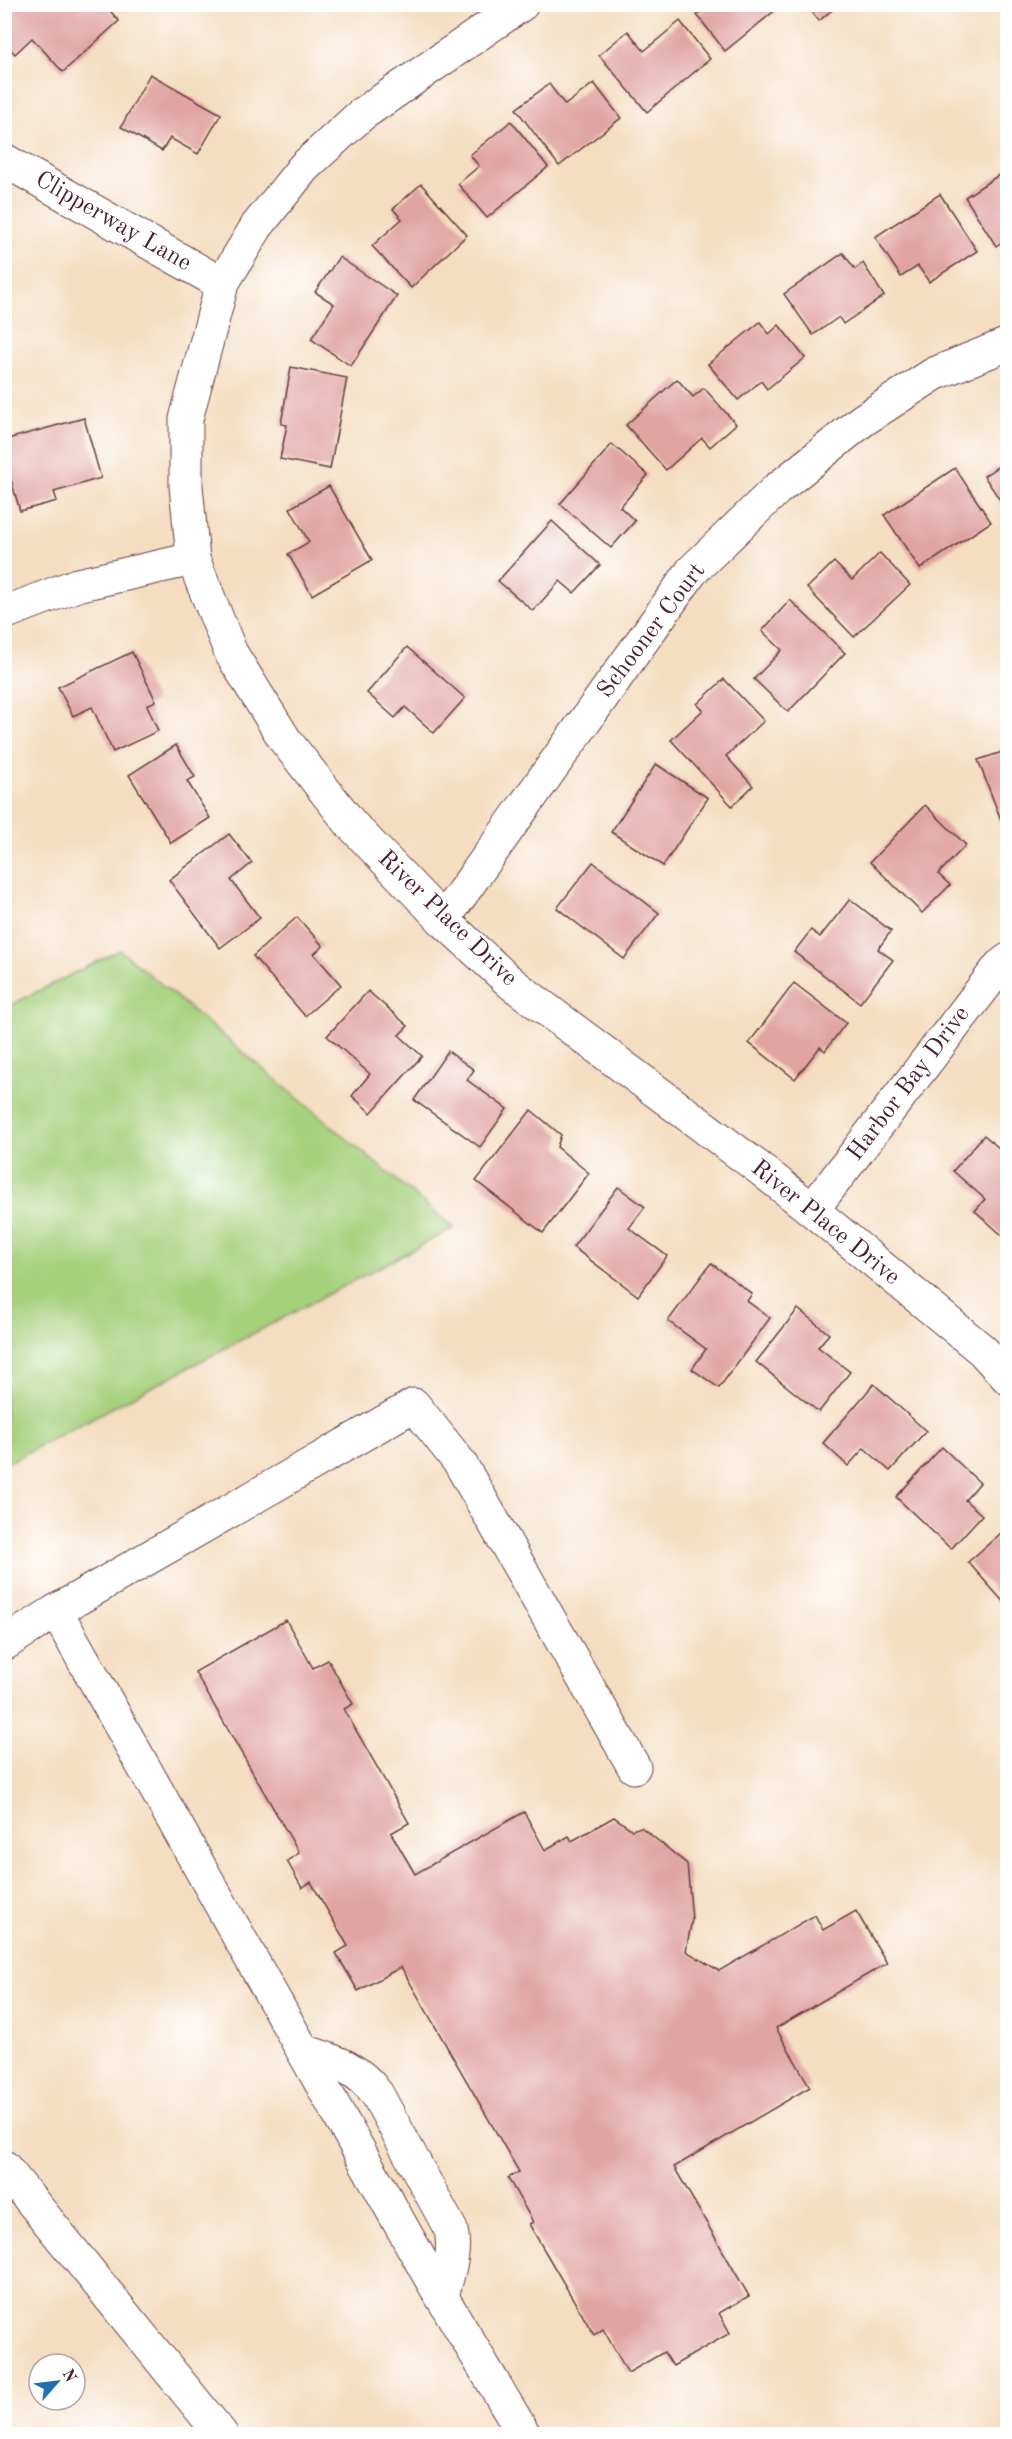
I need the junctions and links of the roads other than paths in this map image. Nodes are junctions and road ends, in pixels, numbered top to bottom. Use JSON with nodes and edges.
{"nodes":[{"id":1,"x":522,"y":4,"type":"edge"},
{"id":2,"x":4,"y":160,"type":"edge"},
{"id":3,"x":222,"y":284,"type":"junction"},
{"id":4,"x":1008,"y":344,"type":"edge"},
{"id":5,"x":194,"y":559,"type":"junction"},
{"id":6,"x":4,"y":613,"type":"edge"},
{"id":7,"x":443,"y":920,"type":"junction"},
{"id":8,"x":1008,"y":960,"type":"edge"},
{"id":9,"x":812,"y":1210,"type":"junction"},
{"id":10,"x":1008,"y":1378,"type":"edge"},
{"id":11,"x":56,"y":1611,"type":"junction"},
{"id":12,"x":4,"y":1644,"type":"edge"},
{"id":13,"x":634,"y":1767,"type":"dead end"},
{"id":14,"x":303,"y":2051,"type":"junction"},
{"id":15,"x":4,"y":2167,"type":"edge"},
{"id":16,"x":442,"y":2296,"type":"junction"},
{"id":17,"x":221,"y":2434,"type":"edge"},
{"id":18,"x":524,"y":2434,"type":"edge"}],
"edges":[{"from":1,"to":3,"type":"street","name":"River Place Drive"},
{"from":2,"to":3,"type":"street","name":"Clipperway Lane"},
{"from":3,"to":5,"type":"street","name":"River Place Drive"},
{"from":4,"to":7,"type":"street","name":"Schooner Court"},
{"from":5,"to":6,"type":"street"},
{"from":5,"to":7,"type":"street","name":"River Place Drive"},
{"from":7,"to":9,"type":"street","name":"River Place Drive"},
{"from":8,"to":9,"type":"street","name":"Harbor Bay Drive"},
{"from":9,"to":10,"type":"street","name":"River Place Drive"},
{"from":11,"to":12,"type":"street"},
{"from":11,"to":13,"type":"street"},
{"from":11,"to":14,"type":"street"},
{"from":14,"to":16,"type":"street"},
{"from":14,"to":16,"type":"street"},
{"from":15,"to":17,"type":"street"},
{"from":16,"to":18,"type":"street"}]}
